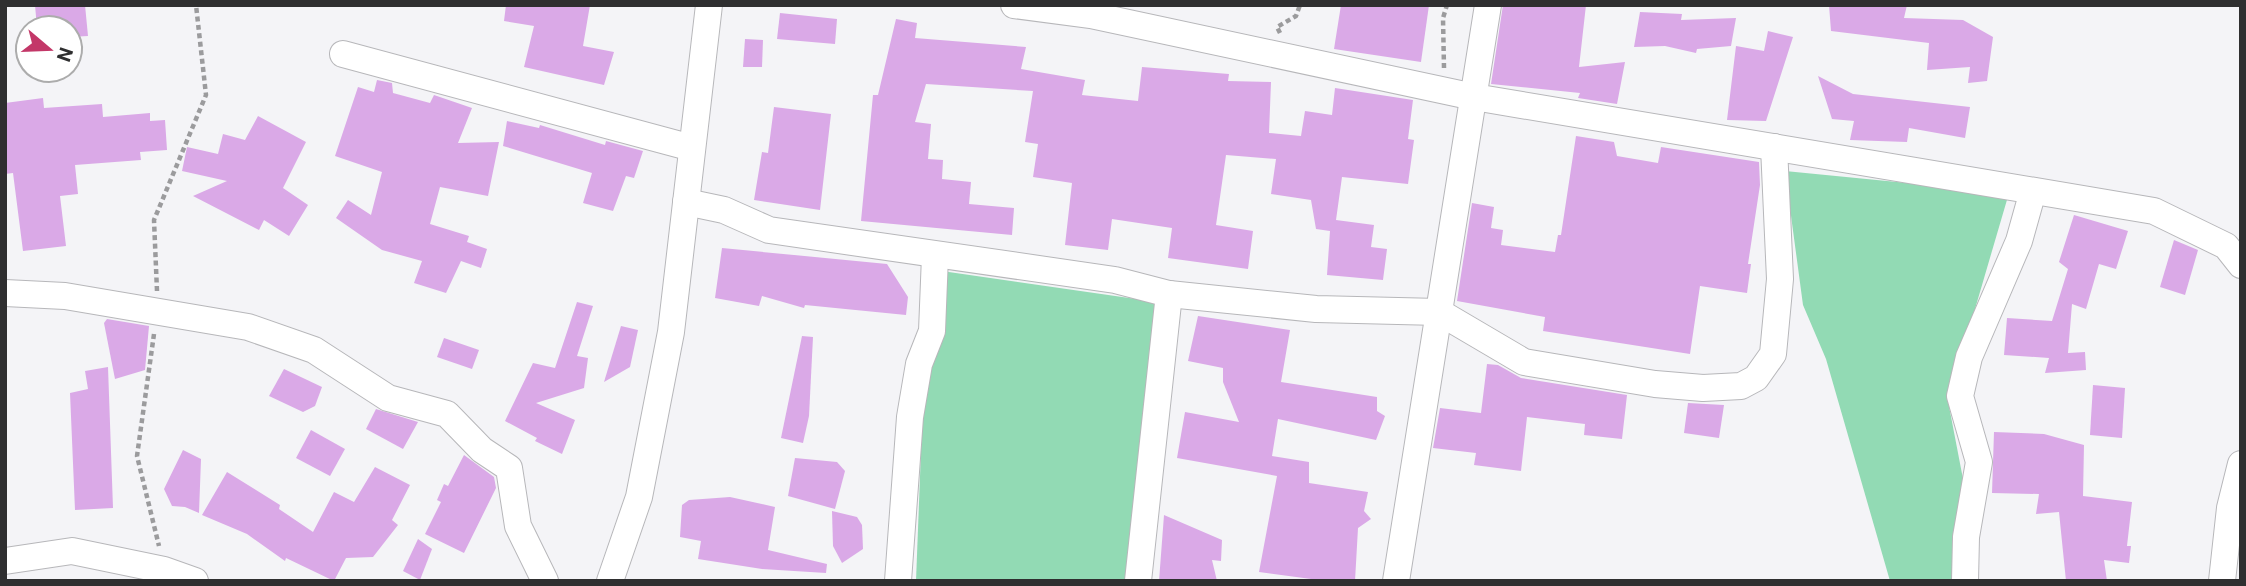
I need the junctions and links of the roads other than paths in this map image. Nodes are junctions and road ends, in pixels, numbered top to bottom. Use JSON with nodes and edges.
{"nodes":[{"id":1,"x":709,"y":5,"type":"edge"},
{"id":2,"x":1014,"y":5,"type":"edge"},
{"id":3,"x":1489,"y":5,"type":"edge"},
{"id":4,"x":343,"y":54,"type":"dead end"},
{"id":5,"x":1474,"y":97,"type":"junction"},
{"id":6,"x":1774,"y":147,"type":"junction"},
{"id":7,"x":692,"y":148,"type":"junction"},
{"id":8,"x":2033,"y":191,"type":"junction"},
{"id":9,"x":686,"y":202,"type":"junction"},
{"id":10,"x":935,"y":256,"type":"junction"},
{"id":11,"x":2241,"y":265,"type":"edge"},
{"id":12,"x":5,"y":293,"type":"edge"},
{"id":13,"x":1169,"y":294,"type":"junction"},
{"id":14,"x":1439,"y":312,"type":"junction"},
{"id":15,"x":2241,"y":464,"type":"edge"},
{"id":16,"x":5,"y":561,"type":"edge"},
{"id":17,"x":195,"y":581,"type":"edge"},
{"id":18,"x":545,"y":581,"type":"edge"},
{"id":19,"x":610,"y":581,"type":"edge"},
{"id":20,"x":898,"y":581,"type":"edge"},
{"id":21,"x":1138,"y":581,"type":"edge"},
{"id":22,"x":1396,"y":581,"type":"edge"},
{"id":23,"x":1965,"y":581,"type":"edge"},
{"id":24,"x":2222,"y":581,"type":"edge"}],
"edges":[{"from":1,"to":7,"type":"street"},
{"from":2,"to":5,"type":"street"},
{"from":3,"to":5,"type":"street"},
{"from":4,"to":7,"type":"street"},
{"from":5,"to":6,"type":"street"},
{"from":5,"to":14,"type":"street"},
{"from":6,"to":8,"type":"street"},
{"from":6,"to":14,"type":"street"},
{"from":7,"to":9,"type":"street"},
{"from":8,"to":11,"type":"street"},
{"from":8,"to":23,"type":"street"},
{"from":9,"to":10,"type":"street"},
{"from":9,"to":19,"type":"street"},
{"from":10,"to":13,"type":"street"},
{"from":10,"to":20,"type":"street"},
{"from":12,"to":18,"type":"street"},
{"from":13,"to":14,"type":"street"},
{"from":13,"to":21,"type":"street"},
{"from":14,"to":22,"type":"street"},
{"from":15,"to":24,"type":"street"},
{"from":16,"to":17,"type":"street"}]}
